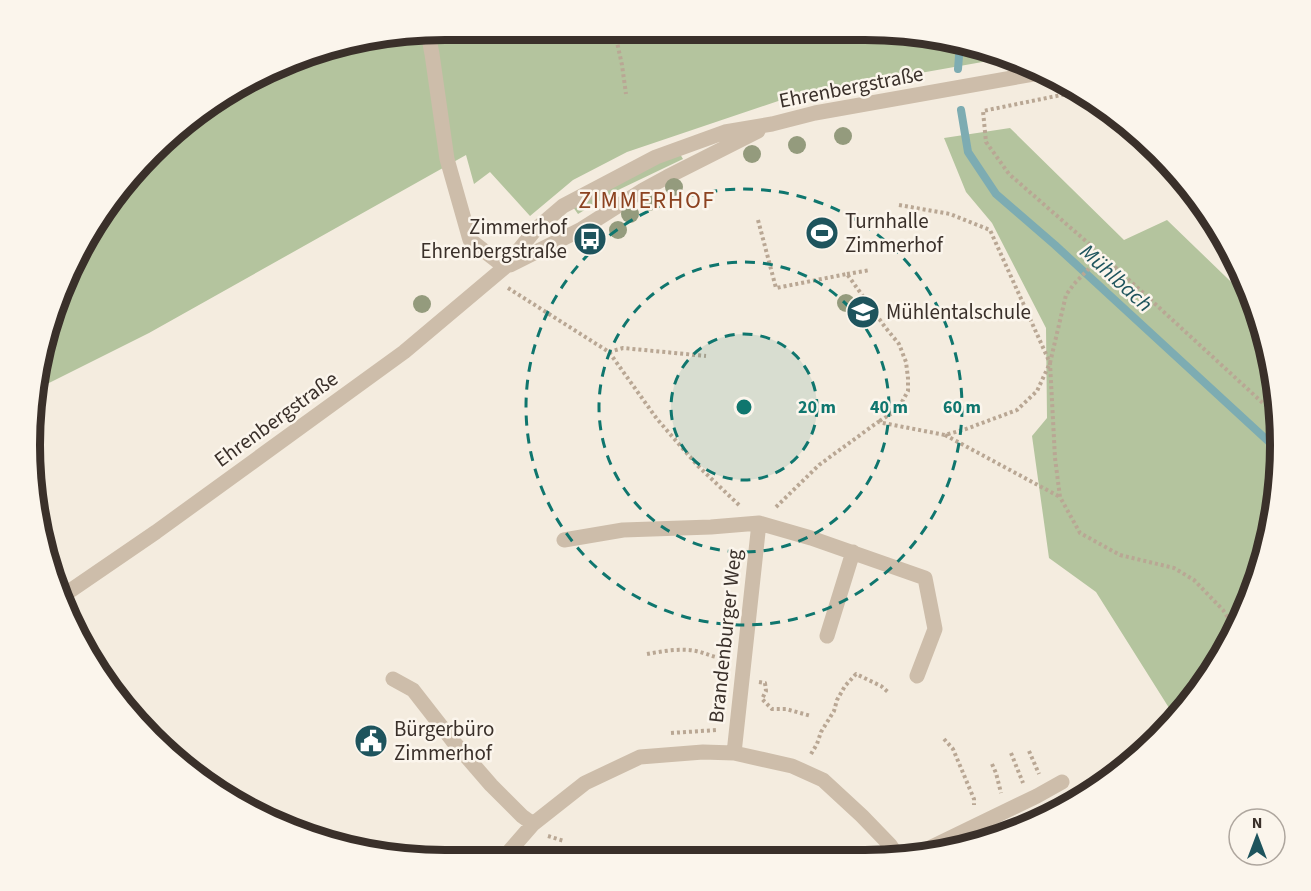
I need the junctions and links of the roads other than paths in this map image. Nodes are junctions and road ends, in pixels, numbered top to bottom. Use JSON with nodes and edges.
{"nodes":[{"id":1,"x":429,"y":41,"type":"edge"},
{"id":2,"x":1028,"y":75,"type":"edge"},
{"id":3,"x":772,"y":124,"type":"junction"},
{"id":4,"x":505,"y":267,"type":"junction"},
{"id":5,"x":759,"y":524,"type":"junction"},
{"id":6,"x":564,"y":540,"type":"dead end"},
{"id":7,"x":853,"y":552,"type":"junction"},
{"id":8,"x":68,"y":592,"type":"edge"},
{"id":9,"x":827,"y":636,"type":"dead end"},
{"id":10,"x":917,"y":676,"type":"dead end"},
{"id":11,"x":393,"y":679,"type":"dead end"},
{"id":12,"x":734,"y":753,"type":"junction"},
{"id":13,"x":1062,"y":782,"type":"dead end"},
{"id":14,"x":533,"y":824,"type":"junction"},
{"id":15,"x":935,"y":844,"type":"edge"},
{"id":16,"x":510,"y":850,"type":"edge"},
{"id":17,"x":893,"y":850,"type":"edge"}],
"edges":[{"from":1,"to":4,"type":"street"},
{"from":2,"to":3,"type":"street","name":"Ehrenbergstraße"},
{"from":3,"to":4,"type":"street","name":"Ehrenbergstraße"},
{"from":3,"to":4,"type":"street","name":"Ehrenbergstraße"},
{"from":4,"to":8,"type":"street","name":"Ehrenbergstraße"},
{"from":5,"to":6,"type":"street","name":"Brandenburger Weg"},
{"from":5,"to":7,"type":"street","name":"Brandenburger Weg"},
{"from":5,"to":12,"type":"street","name":"Brandenburger Weg"},
{"from":7,"to":9,"type":"street"},
{"from":7,"to":10,"type":"street","name":"Brandenburger Weg"},
{"from":11,"to":14,"type":"street"},
{"from":12,"to":14,"type":"street"},
{"from":12,"to":17,"type":"street"},
{"from":13,"to":15,"type":"street"},
{"from":14,"to":16,"type":"street"}]}
